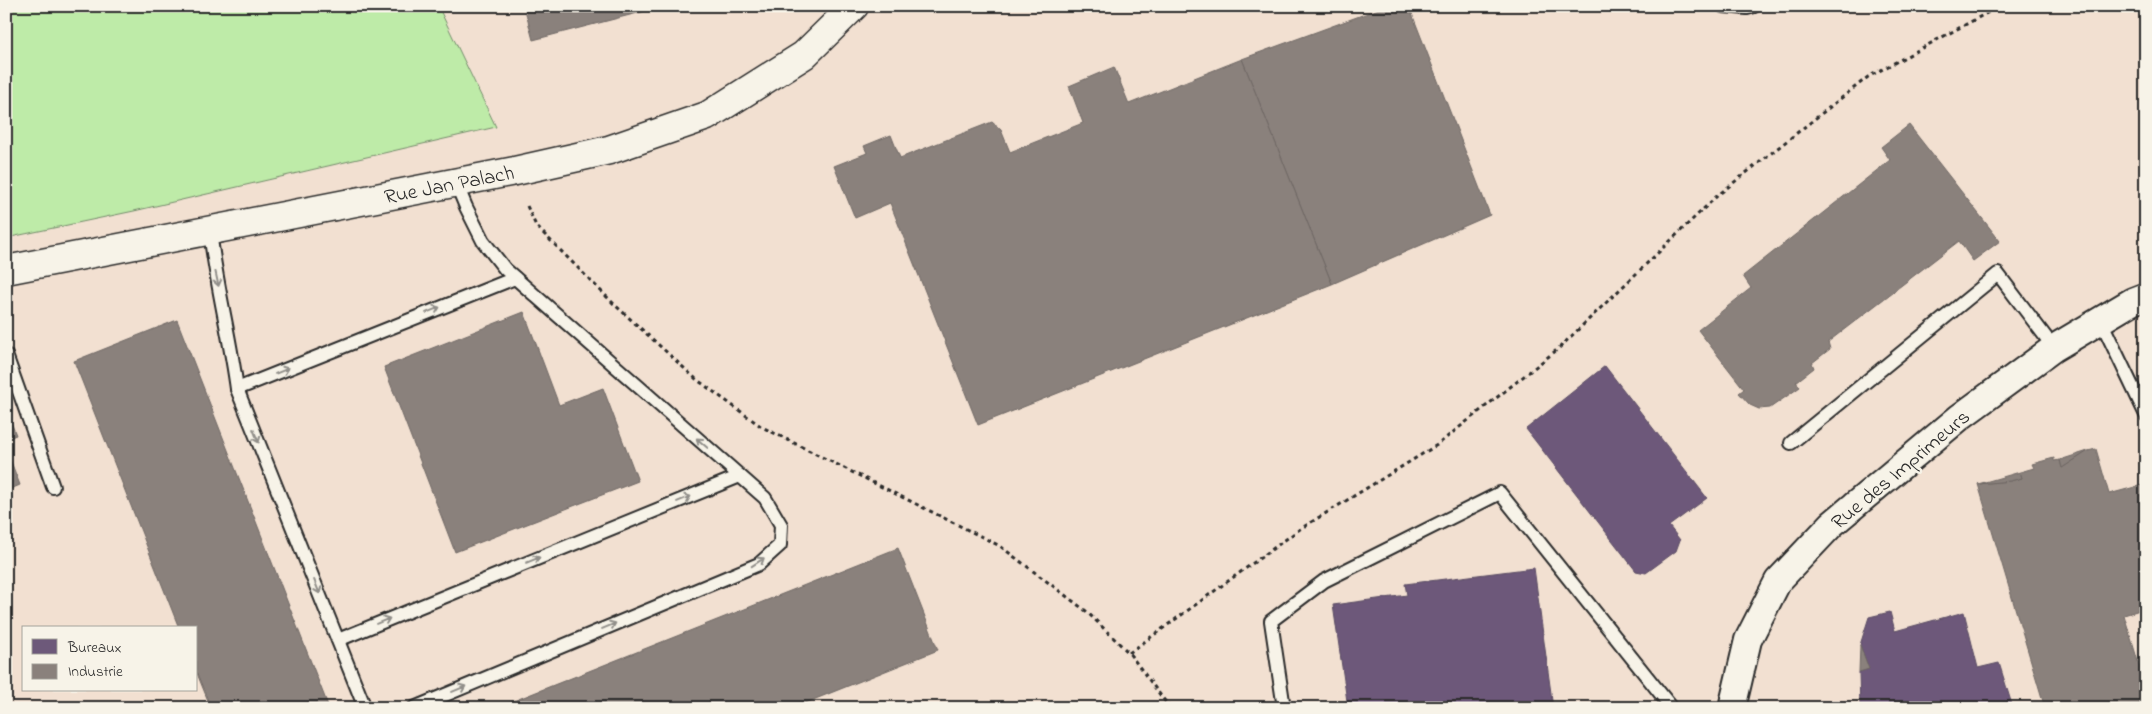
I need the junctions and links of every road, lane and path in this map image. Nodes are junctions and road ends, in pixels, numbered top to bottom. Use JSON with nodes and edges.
{"nodes":[{"id":1,"x":854,"y":6,"type":"edge"},
{"id":2,"x":1722,"y":6,"type":"edge"},
{"id":3,"x":1754,"y":6,"type":"edge"},
{"id":4,"x":2000,"y":6,"type":"edge"},
{"id":5,"x":456,"y":183,"type":"junction"},
{"id":6,"x":527,"y":206,"type":"dead end"},
{"id":7,"x":210,"y":231,"type":"junction"},
{"id":8,"x":6,"y":270,"type":"edge"},
{"id":9,"x":515,"y":278,"type":"junction"},
{"id":10,"x":2146,"y":296,"type":"edge"},
{"id":11,"x":2101,"y":321,"type":"junction"},
{"id":12,"x":2054,"y":348,"type":"junction"},
{"id":13,"x":6,"y":355,"type":"edge"},
{"id":14,"x":237,"y":389,"type":"junction"},
{"id":15,"x":2146,"y":415,"type":"edge"},
{"id":16,"x":1791,"y":443,"type":"dead end"},
{"id":17,"x":740,"y":476,"type":"junction"},
{"id":18,"x":53,"y":487,"type":"dead end"},
{"id":19,"x":338,"y":640,"type":"junction"},
{"id":20,"x":1129,"y":653,"type":"junction"},
{"id":21,"x":365,"y":708,"type":"edge"},
{"id":22,"x":414,"y":708,"type":"edge"},
{"id":23,"x":1170,"y":708,"type":"edge"},
{"id":24,"x":1284,"y":708,"type":"edge"},
{"id":25,"x":1672,"y":708,"type":"edge"},
{"id":26,"x":1732,"y":708,"type":"edge"}],
"edges":[{"from":1,"to":5,"type":"street","name":"Rue Jan Palach"},
{"from":2,"to":3,"type":"lane"},
{"from":4,"to":20,"type":"path"},
{"from":5,"to":7,"type":"street","name":"Rue Jan Palach"},
{"from":5,"to":9,"type":"lane"},
{"from":6,"to":20,"type":"path"},
{"from":7,"to":8,"type":"street","name":"Rue Jan Palach"},
{"from":7,"to":14,"type":"lane","one_way":true},
{"from":14,"to":9,"type":"lane","one_way":true},
{"from":17,"to":9,"type":"lane","one_way":true},
{"from":10,"to":11,"type":"street","name":"Rue des Imprimeurs"},
{"from":11,"to":12,"type":"street","name":"Rue des Imprimeurs"},
{"from":11,"to":15,"type":"lane"},
{"from":12,"to":16,"type":"lane"},
{"from":12,"to":26,"type":"street","name":"Rue des Imprimeurs"},
{"from":13,"to":18,"type":"lane"},
{"from":14,"to":19,"type":"lane","one_way":true},
{"from":19,"to":17,"type":"lane","one_way":true},
{"from":22,"to":17,"type":"lane","one_way":true},
{"from":19,"to":21,"type":"lane"},
{"from":20,"to":23,"type":"path"},
{"from":24,"to":25,"type":"lane"}]}
